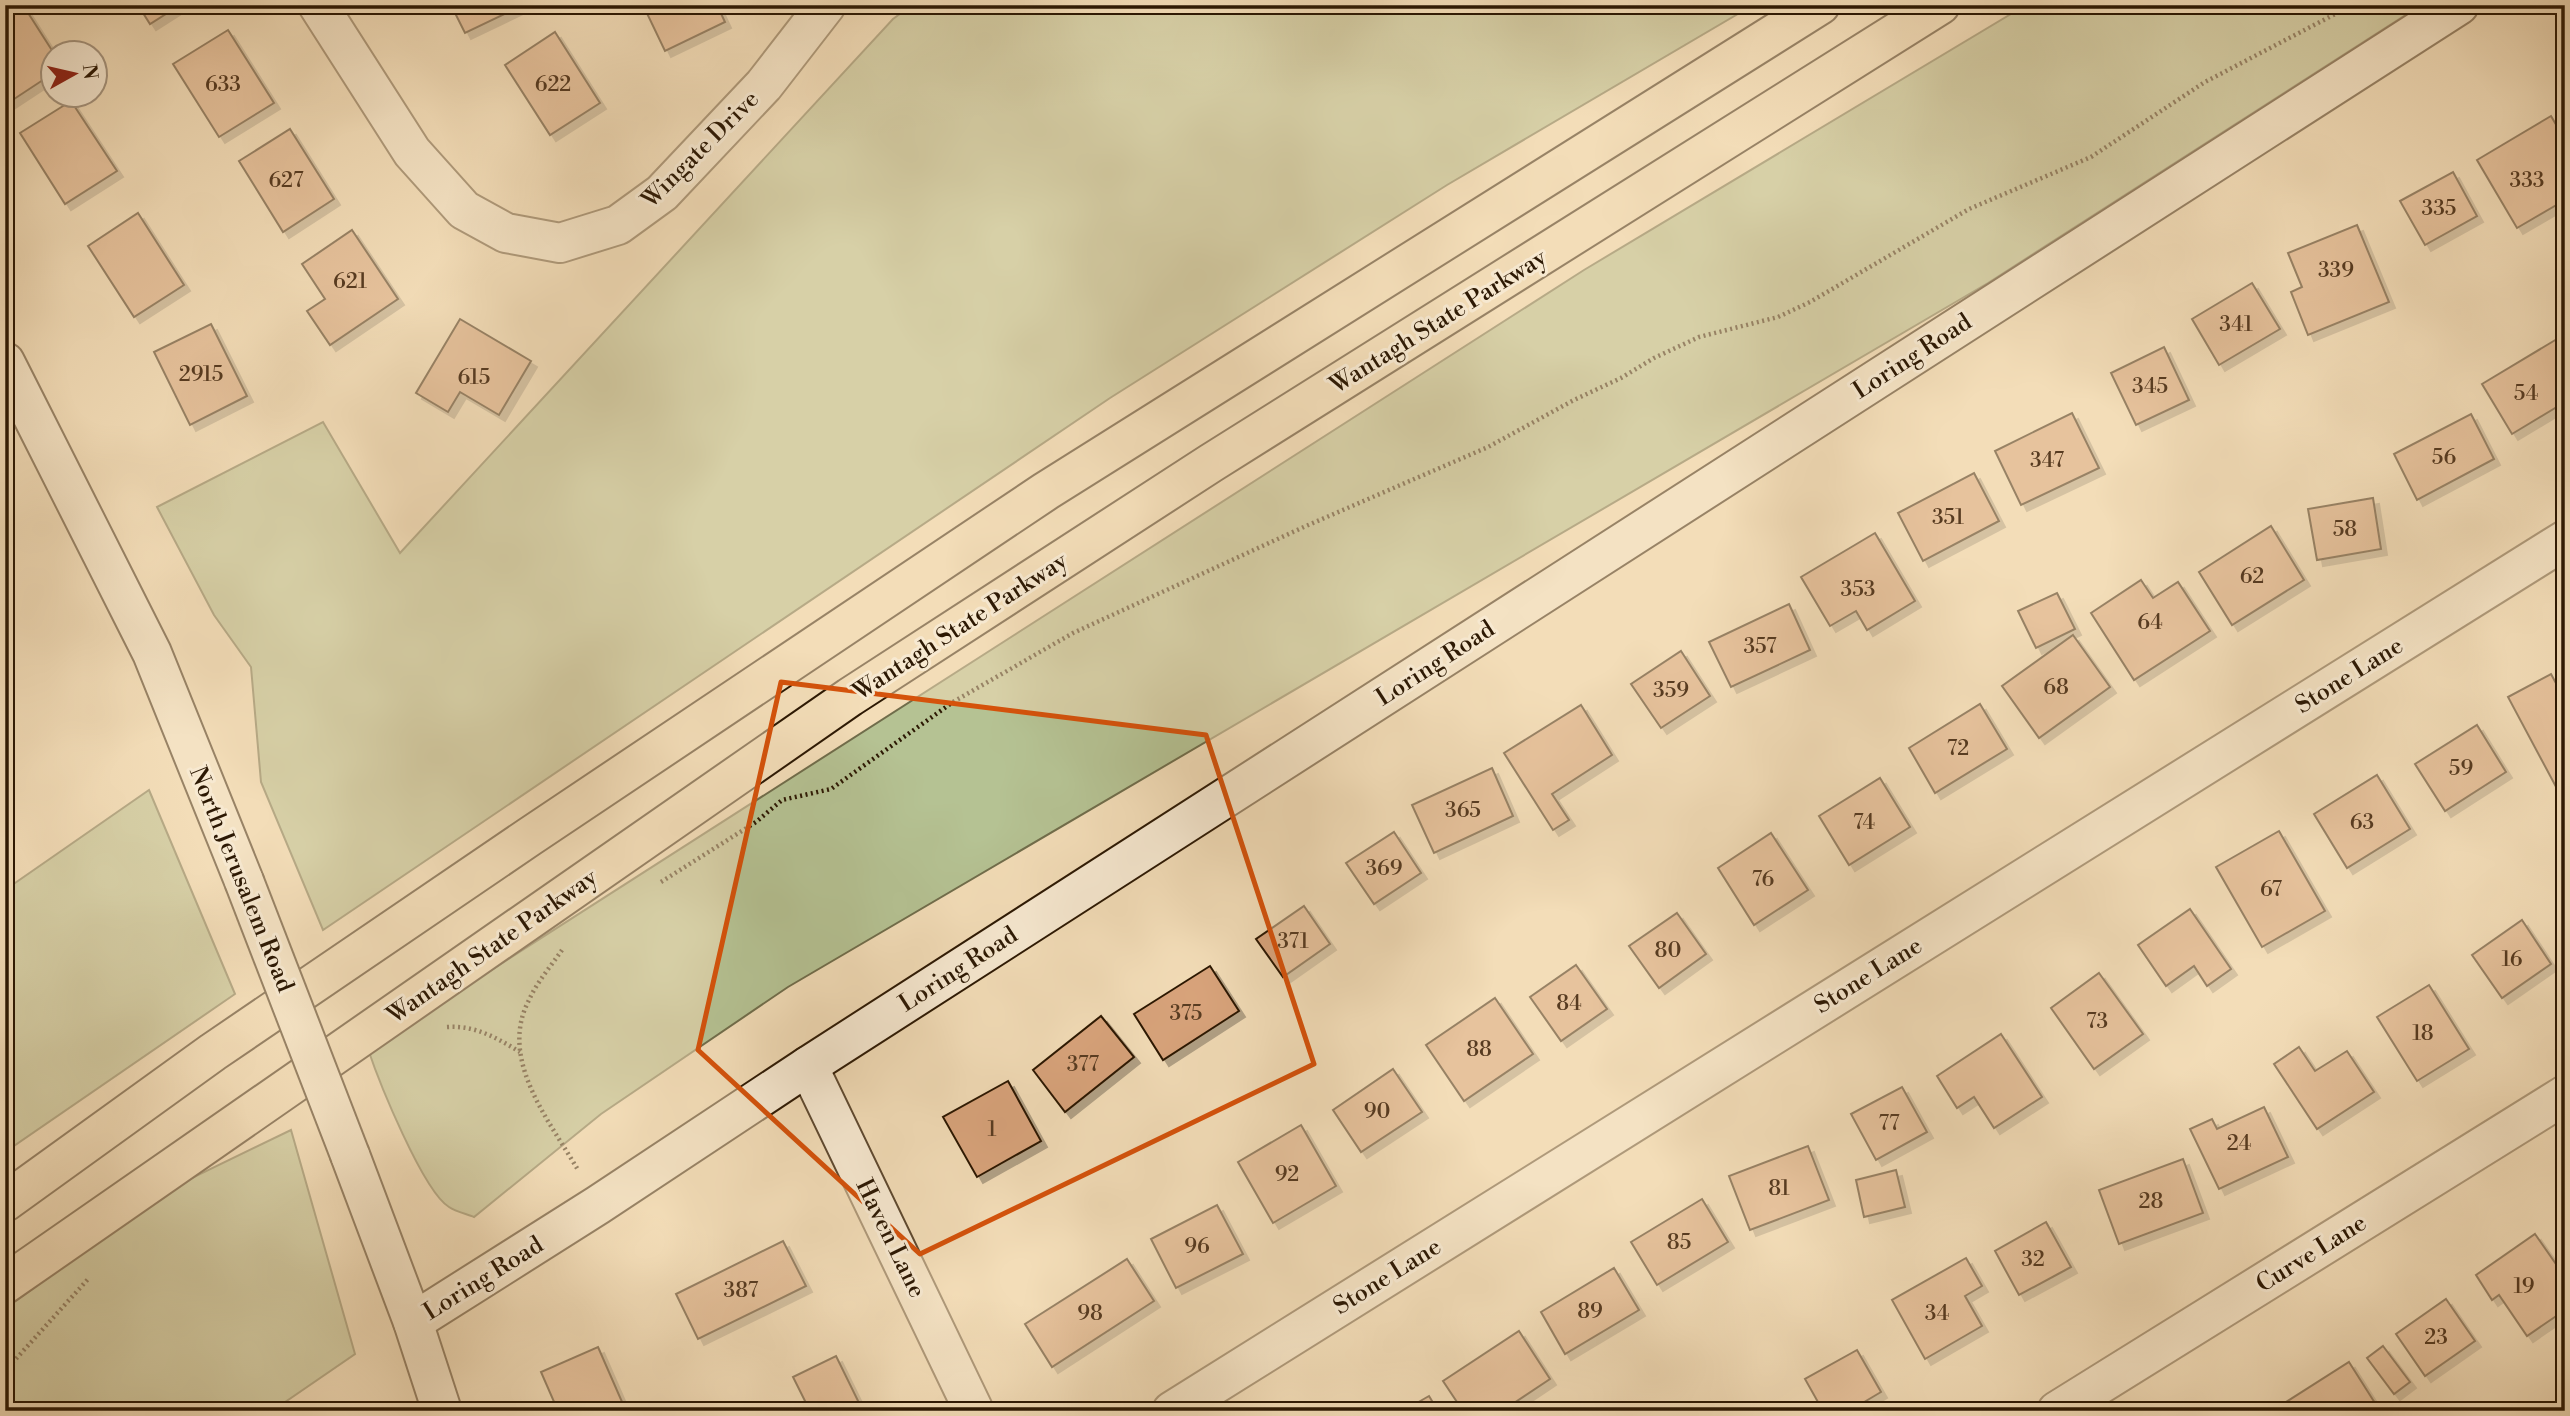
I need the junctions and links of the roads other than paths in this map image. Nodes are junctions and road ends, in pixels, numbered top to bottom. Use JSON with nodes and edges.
{"nodes":[{"id":1,"x":318,"y":5,"type":"edge"},
{"id":2,"x":826,"y":5,"type":"edge"},
{"id":3,"x":1820,"y":5,"type":"edge"},
{"id":4,"x":1940,"y":5,"type":"edge"},
{"id":5,"x":2459,"y":5,"type":"edge"},
{"id":6,"x":5,"y":362,"type":"edge"},
{"id":7,"x":2565,"y":540,"type":"edge"},
{"id":8,"x":808,"y":1066,"type":"junction"},
{"id":9,"x":2565,"y":1095,"type":"edge"},
{"id":10,"x":5,"y":1202,"type":"edge"},
{"id":11,"x":5,"y":1284,"type":"edge"},
{"id":12,"x":413,"y":1322,"type":"junction"},
{"id":13,"x":442,"y":1411,"type":"edge"},
{"id":14,"x":974,"y":1411,"type":"edge"},
{"id":15,"x":1172,"y":1411,"type":"edge"},
{"id":16,"x":2057,"y":1411,"type":"edge"}],
"edges":[{"from":1,"to":2,"type":"street","name":"Wingate Drive"},
{"from":3,"to":10,"type":"highway"},
{"from":4,"to":11,"type":"highway","name":"Wantagh State Parkway"},
{"from":5,"to":8,"type":"street","name":"Loring Road"},
{"from":6,"to":12,"type":"street","name":"North Jerusalem Road","bridge":true},
{"from":7,"to":15,"type":"street","name":"Stone Lane"},
{"from":8,"to":12,"type":"street","name":"Loring Road"},
{"from":8,"to":14,"type":"street","name":"Haven Lane"},
{"from":9,"to":16,"type":"street","name":"Curve Lane"},
{"from":12,"to":13,"type":"street","name":"North Jerusalem Road"}]}
